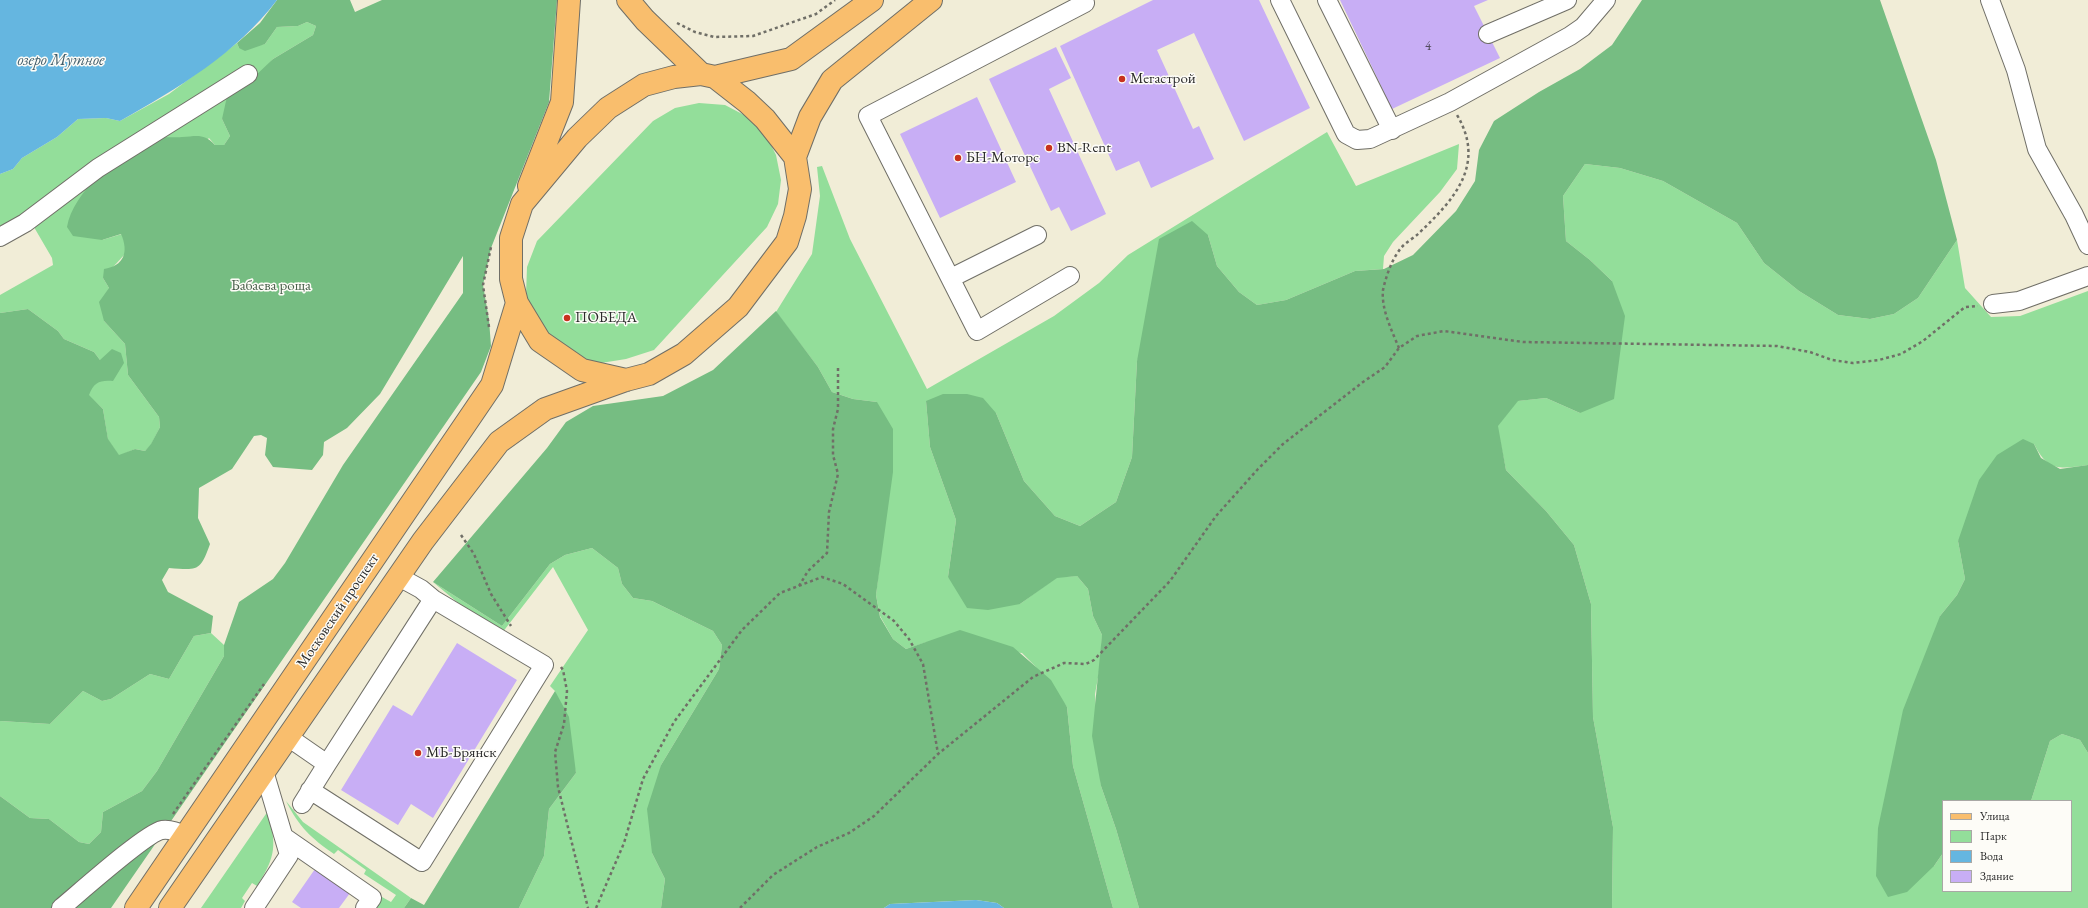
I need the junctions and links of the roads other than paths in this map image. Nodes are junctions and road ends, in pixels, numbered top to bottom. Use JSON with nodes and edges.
{"nodes":[{"id":1,"x":569,"y":0,"type":"edge"},
{"id":2,"x":628,"y":0,"type":"edge"},
{"id":3,"x":872,"y":0,"type":"edge"},
{"id":4,"x":931,"y":0,"type":"edge"},
{"id":5,"x":1280,"y":0,"type":"edge"},
{"id":6,"x":1327,"y":0,"type":"edge"},
{"id":7,"x":1567,"y":0,"type":"edge"},
{"id":8,"x":1606,"y":0,"type":"edge"},
{"id":9,"x":1990,"y":0,"type":"edge"},
{"id":10,"x":1086,"y":1,"type":"edge"},
{"id":11,"x":1488,"y":34,"type":"dead end"},
{"id":12,"x":248,"y":74,"type":"dead end"},
{"id":13,"x":708,"y":75,"type":"junction"},
{"id":14,"x":1392,"y":130,"type":"junction"},
{"id":15,"x":795,"y":157,"type":"junction"},
{"id":16,"x":522,"y":204,"type":"junction"},
{"id":17,"x":1037,"y":235,"type":"dead end"},
{"id":18,"x":0,"y":237,"type":"edge"},
{"id":19,"x":2088,"y":245,"type":"edge"},
{"id":20,"x":1070,"y":276,"type":"dead end"},
{"id":21,"x":2088,"y":276,"type":"edge"},
{"id":22,"x":951,"y":278,"type":"junction"},
{"id":23,"x":517,"y":303,"type":"junction"},
{"id":24,"x":1993,"y":304,"type":"road end"},
{"id":25,"x":626,"y":380,"type":"junction"},
{"id":26,"x":398,"y":576,"type":"junction"},
{"id":27,"x":433,"y":599,"type":"junction"},
{"id":28,"x":288,"y":737,"type":"junction"},
{"id":29,"x":327,"y":764,"type":"junction"},
{"id":30,"x":264,"y":772,"type":"junction"},
{"id":31,"x":185,"y":836,"type":"junction"},
{"id":32,"x":284,"y":837,"type":"junction"},
{"id":33,"x":61,"y":908,"type":"edge"},
{"id":34,"x":136,"y":908,"type":"edge"},
{"id":35,"x":170,"y":908,"type":"edge"},
{"id":36,"x":254,"y":908,"type":"edge"},
{"id":37,"x":364,"y":908,"type":"edge"}],
"edges":[{"from":1,"to":16,"type":"main road"},
{"from":2,"to":13,"type":"main road"},
{"from":3,"to":13,"type":"main road"},
{"from":4,"to":15,"type":"main road"},
{"from":5,"to":14,"type":"street"},
{"from":6,"to":14,"type":"street"},
{"from":7,"to":11,"type":"street"},
{"from":8,"to":14,"type":"street"},
{"from":9,"to":19,"type":"street"},
{"from":10,"to":22,"type":"street"},
{"from":12,"to":18,"type":"street"},
{"from":13,"to":15,"type":"main road"},
{"from":13,"to":16,"type":"main road"},
{"from":15,"to":25,"type":"main road","name":"Московский проспект"},
{"from":16,"to":23,"type":"main road"},
{"from":17,"to":22,"type":"street"},
{"from":20,"to":22,"type":"street"},
{"from":21,"to":24,"type":"street"},
{"from":23,"to":25,"type":"main road"},
{"from":23,"to":31,"type":"main road","name":"Московский проспект"},
{"from":25,"to":26,"type":"main road","name":"Московский проспект"},
{"from":26,"to":27,"type":"street"},
{"from":26,"to":28,"type":"main road","name":"Московский проспект"},
{"from":27,"to":29,"type":"street"},
{"from":27,"to":29,"type":"street"},
{"from":28,"to":29,"type":"street"},
{"from":28,"to":30,"type":"main road","name":"Московский проспект"},
{"from":30,"to":32,"type":"street"},
{"from":30,"to":35,"type":"main road","name":"Московский проспект"},
{"from":31,"to":33,"type":"street"},
{"from":31,"to":34,"type":"main road","name":"Московский проспект"},
{"from":32,"to":36,"type":"street"},
{"from":32,"to":37,"type":"street"}]}
